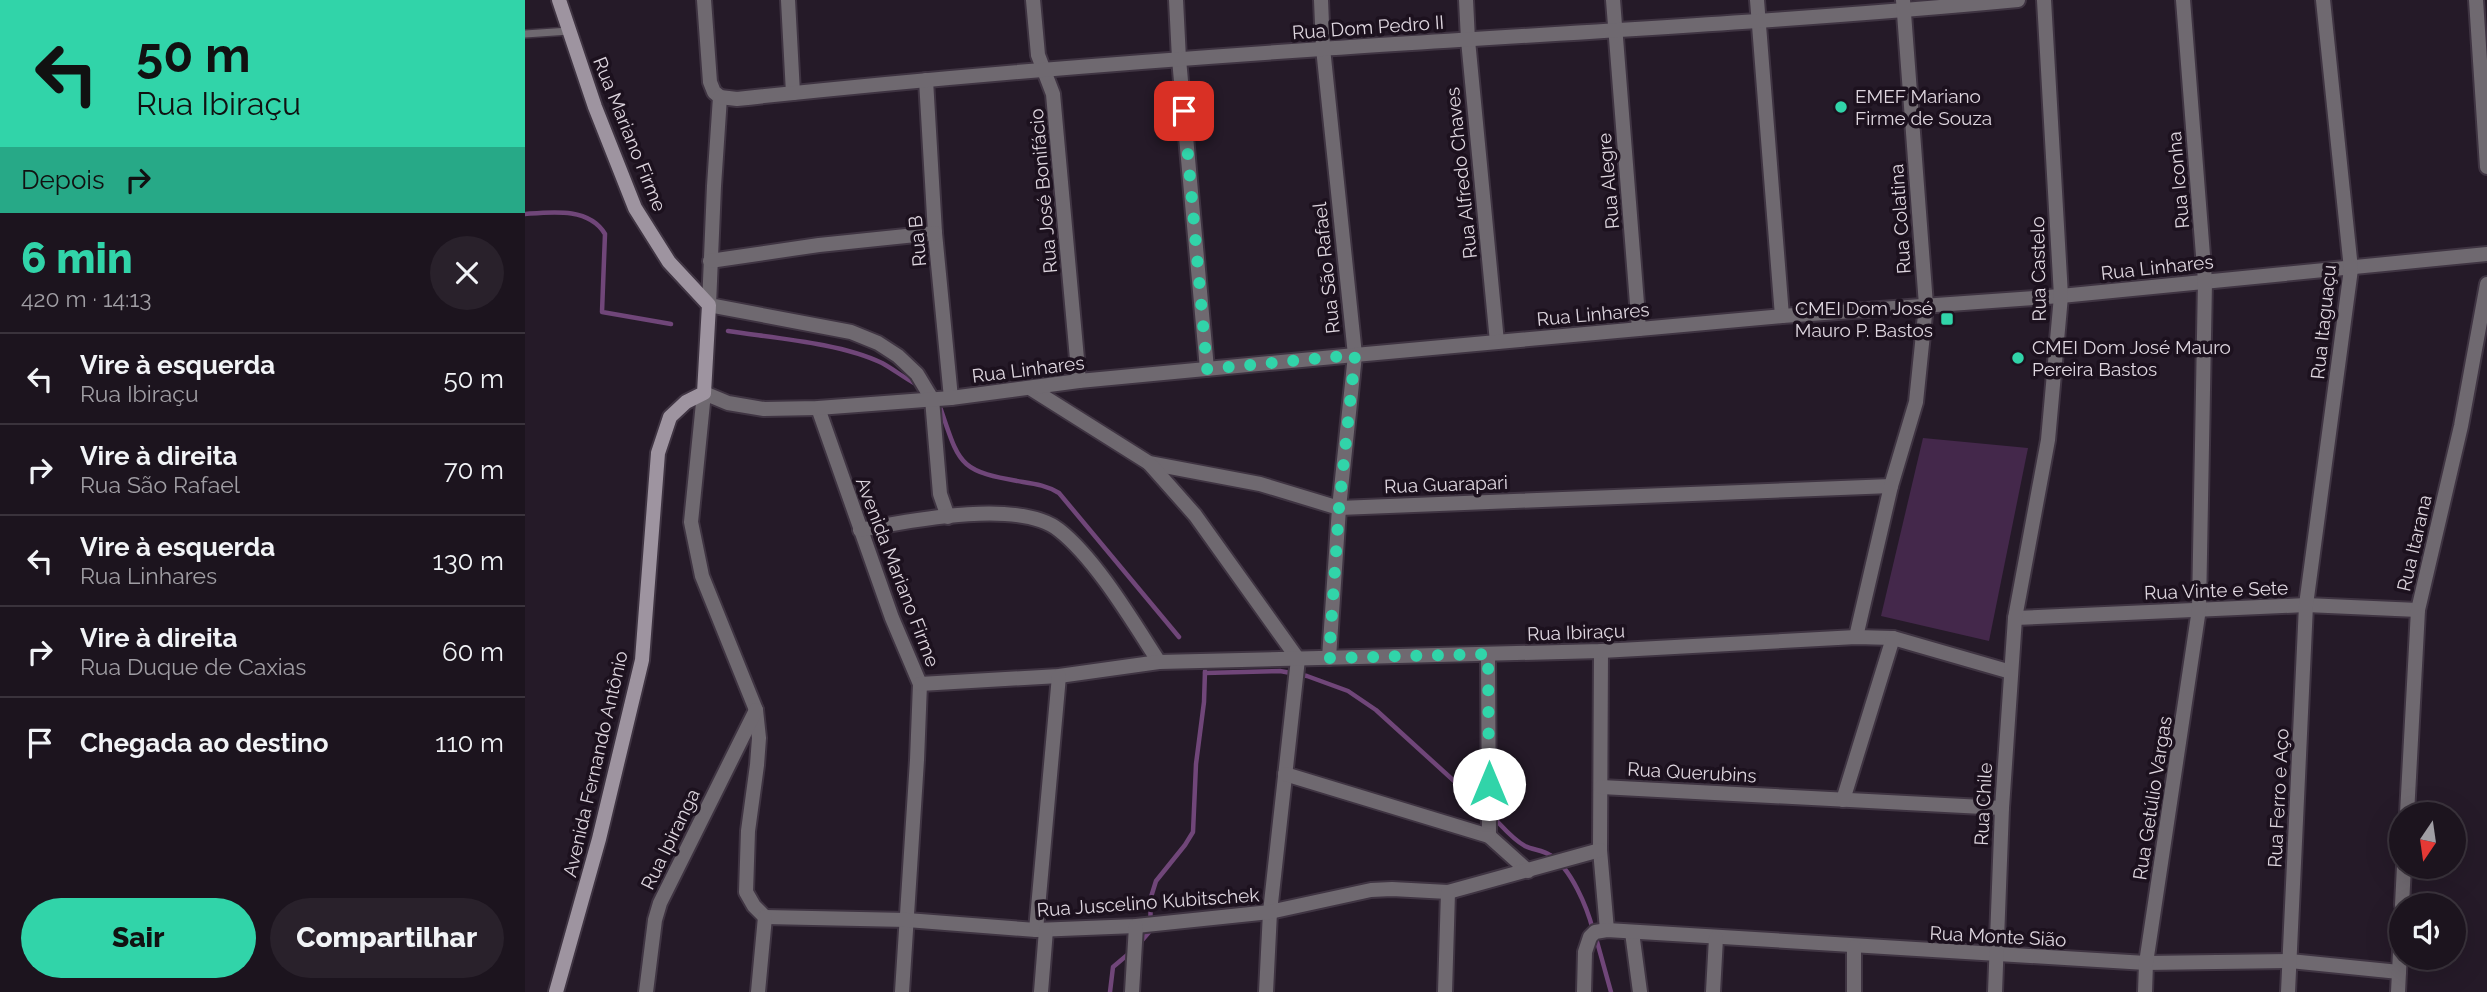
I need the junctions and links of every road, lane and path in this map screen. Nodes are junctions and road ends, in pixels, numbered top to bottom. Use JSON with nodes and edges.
{"nodes":[{"id":1,"x":559,"y":0,"type":"edge"},
{"id":2,"x":704,"y":0,"type":"edge"},
{"id":3,"x":787,"y":0,"type":"edge"},
{"id":4,"x":1033,"y":0,"type":"edge"},
{"id":5,"x":1176,"y":0,"type":"edge"},
{"id":6,"x":1321,"y":0,"type":"edge"},
{"id":7,"x":1466,"y":0,"type":"edge"},
{"id":8,"x":1613,"y":0,"type":"edge"},
{"id":9,"x":1757,"y":0,"type":"edge"},
{"id":10,"x":2018,"y":0,"type":"edge"},
{"id":11,"x":2045,"y":0,"type":"edge"},
{"id":12,"x":2183,"y":0,"type":"edge"},
{"id":13,"x":2323,"y":0,"type":"edge"},
{"id":14,"x":2476,"y":0,"type":"edge"},
{"id":15,"x":1904,"y":5,"type":"edge"},
{"id":16,"x":1758,"y":21,"type":"junction"},
{"id":17,"x":1615,"y":30,"type":"junction"},
{"id":18,"x":569,"y":31,"type":"junction"},
{"id":19,"x":525,"y":34,"type":"edge"},
{"id":20,"x":1468,"y":40,"type":"junction"},
{"id":21,"x":1323,"y":48,"type":"junction"},
{"id":22,"x":1179,"y":59,"type":"junction"},
{"id":23,"x":1044,"y":71,"type":"junction"},
{"id":24,"x":926,"y":80,"type":"junction"},
{"id":25,"x":793,"y":93,"type":"junction"},
{"id":26,"x":720,"y":97,"type":"junction"},
{"id":27,"x":2487,"y":167,"type":"edge"},
{"id":28,"x":935,"y":233,"type":"junction"},
{"id":29,"x":2487,"y":254,"type":"edge"},
{"id":30,"x":710,"y":261,"type":"junction"},
{"id":31,"x":2351,"y":269,"type":"junction"},
{"id":32,"x":2205,"y":281,"type":"junction"},
{"id":33,"x":2487,"y":284,"type":"edge"},
{"id":34,"x":2061,"y":296,"type":"junction"},
{"id":35,"x":709,"y":305,"type":"junction"},
{"id":36,"x":1926,"y":305,"type":"junction"},
{"id":37,"x":1781,"y":316,"type":"junction"},
{"id":38,"x":1639,"y":330,"type":"junction"},
{"id":39,"x":1497,"y":342,"type":"junction"},
{"id":40,"x":1355,"y":355,"type":"junction"},
{"id":41,"x":1207,"y":369,"type":"junction"},
{"id":42,"x":1079,"y":381,"type":"junction"},
{"id":43,"x":1030,"y":388,"type":"junction"},
{"id":44,"x":704,"y":393,"type":"junction"},
{"id":45,"x":951,"y":398,"type":"junction"},
{"id":46,"x":933,"y":399,"type":"junction"},
{"id":47,"x":818,"y":408,"type":"junction"},
{"id":48,"x":1149,"y":463,"type":"junction"},
{"id":49,"x":1892,"y":486,"type":"junction"},
{"id":50,"x":1339,"y":508,"type":"junction"},
{"id":51,"x":948,"y":517,"type":"junction"},
{"id":52,"x":860,"y":530,"type":"junction"},
{"id":53,"x":2306,"y":605,"type":"junction"},
{"id":54,"x":2199,"y":609,"type":"junction"},
{"id":55,"x":2418,"y":611,"type":"junction"},
{"id":56,"x":2015,"y":618,"type":"junction"},
{"id":57,"x":1856,"y":637,"type":"junction"},
{"id":58,"x":1893,"y":638,"type":"junction"},
{"id":59,"x":1601,"y":651,"type":"junction"},
{"id":60,"x":1488,"y":654,"type":"junction"},
{"id":61,"x":1329,"y":658,"type":"junction"},
{"id":62,"x":1298,"y":659,"type":"junction"},
{"id":63,"x":1159,"y":662,"type":"junction"},
{"id":64,"x":2011,"y":671,"type":"junction"},
{"id":65,"x":1059,"y":676,"type":"junction"},
{"id":66,"x":920,"y":684,"type":"junction"},
{"id":67,"x":756,"y":710,"type":"junction"},
{"id":68,"x":1285,"y":774,"type":"junction"},
{"id":69,"x":1601,"y":787,"type":"junction"},
{"id":70,"x":1843,"y":800,"type":"junction"},
{"id":71,"x":2408,"y":802,"type":"edge"},
{"id":72,"x":2002,"y":808,"type":"junction"},
{"id":73,"x":1489,"y":836,"type":"junction"},
{"id":74,"x":1600,"y":850,"type":"junction"},
{"id":75,"x":1528,"y":871,"type":"junction"},
{"id":76,"x":1448,"y":892,"type":"junction"},
{"id":77,"x":1270,"y":912,"type":"junction"},
{"id":78,"x":765,"y":917,"type":"junction"},
{"id":79,"x":907,"y":920,"type":"junction"},
{"id":80,"x":1136,"y":926,"type":"junction"},
{"id":81,"x":1041,"y":930,"type":"junction"},
{"id":82,"x":1601,"y":931,"type":"junction"},
{"id":83,"x":1632,"y":932,"type":"junction"},
{"id":84,"x":1716,"y":938,"type":"junction"},
{"id":85,"x":1854,"y":947,"type":"junction"},
{"id":86,"x":1995,"y":955,"type":"junction"},
{"id":87,"x":2290,"y":961,"type":"junction"},
{"id":88,"x":2146,"y":963,"type":"junction"},
{"id":89,"x":2399,"y":972,"type":"joint"},
{"id":90,"x":556,"y":992,"type":"edge"},
{"id":91,"x":646,"y":992,"type":"edge"},
{"id":92,"x":758,"y":992,"type":"edge"},
{"id":93,"x":902,"y":992,"type":"edge"},
{"id":94,"x":1041,"y":992,"type":"edge"},
{"id":95,"x":1132,"y":992,"type":"edge"},
{"id":96,"x":1266,"y":992,"type":"edge"},
{"id":97,"x":1445,"y":992,"type":"edge"},
{"id":98,"x":1584,"y":992,"type":"edge"},
{"id":99,"x":1640,"y":992,"type":"edge"},
{"id":100,"x":1713,"y":992,"type":"edge"},
{"id":101,"x":1854,"y":992,"type":"edge"},
{"id":102,"x":1995,"y":992,"type":"edge"},
{"id":103,"x":2145,"y":992,"type":"edge"},
{"id":104,"x":2288,"y":992,"type":"edge"},
{"id":105,"x":2398,"y":992,"type":"edge"}],
"edges":[{"from":1,"to":18,"type":"street","name":"Rua Mariano Firme"},
{"from":2,"to":26,"type":"street"},
{"from":3,"to":25,"type":"street"},
{"from":4,"to":23,"type":"street","name":"Rua José Bonifácio"},
{"from":5,"to":22,"type":"street"},
{"from":6,"to":21,"type":"street","name":"Rua São Rafael"},
{"from":7,"to":20,"type":"street","name":"Rua Alfredo Chaves"},
{"from":8,"to":17,"type":"street","name":"Rua Alegre"},
{"from":9,"to":16,"type":"street"},
{"from":10,"to":15,"type":"street","name":"Rua Dom Pedro II"},
{"from":11,"to":34,"type":"street","name":"Rua Castelo"},
{"from":12,"to":32,"type":"street","name":"Rua Iconha"},
{"from":13,"to":31,"type":"street","name":"Rua Itaguaçu"},
{"from":14,"to":27,"type":"street"},
{"from":15,"to":16,"type":"street","name":"Rua Dom Pedro II"},
{"from":15,"to":36,"type":"street","name":"Rua Colatina"},
{"from":16,"to":17,"type":"street","name":"Rua Dom Pedro II"},
{"from":16,"to":37,"type":"street"},
{"from":17,"to":20,"type":"street","name":"Rua Dom Pedro II"},
{"from":17,"to":38,"type":"street","name":"Rua Alegre"},
{"from":18,"to":19,"type":"lane"},
{"from":18,"to":35,"type":"street","name":"Rua Mariano Firme"},
{"from":20,"to":21,"type":"street","name":"Rua Dom Pedro II"},
{"from":20,"to":39,"type":"street","name":"Rua Alfredo Chaves"},
{"from":21,"to":22,"type":"street","name":"Rua Dom Pedro II"},
{"from":21,"to":40,"type":"street","name":"Rua São Rafael"},
{"from":22,"to":23,"type":"street","name":"Rua Dom Pedro II"},
{"from":22,"to":41,"type":"street"},
{"from":23,"to":24,"type":"street","name":"Rua Dom Pedro II"},
{"from":23,"to":42,"type":"street","name":"Rua José Bonifácio"},
{"from":24,"to":25,"type":"street","name":"Rua Dom Pedro II"},
{"from":24,"to":28,"type":"street","name":"Rua B"},
{"from":25,"to":26,"type":"street","name":"Rua Dom Pedro II"},
{"from":26,"to":30,"type":"street"},
{"from":28,"to":30,"type":"street"},
{"from":28,"to":45,"type":"street","name":"Rua B"},
{"from":29,"to":31,"type":"street","name":"Rua Linhares"},
{"from":30,"to":35,"type":"street"},
{"from":31,"to":32,"type":"street","name":"Rua Linhares"},
{"from":31,"to":53,"type":"street","name":"Rua Itaguaçu"},
{"from":32,"to":34,"type":"street","name":"Rua Linhares"},
{"from":32,"to":54,"type":"street","name":"Rua Iconha"},
{"from":33,"to":55,"type":"street","name":"Rua Itarana"},
{"from":34,"to":36,"type":"street","name":"Rua Linhares"},
{"from":34,"to":56,"type":"street","name":"Rua Castelo"},
{"from":35,"to":44,"type":"street"},
{"from":35,"to":46,"type":"street"},
{"from":36,"to":37,"type":"street","name":"Rua Linhares"},
{"from":36,"to":49,"type":"street","name":"Rua Colatina"},
{"from":37,"to":38,"type":"street","name":"Rua Linhares"},
{"from":38,"to":39,"type":"street","name":"Rua Linhares"},
{"from":39,"to":40,"type":"street","name":"Rua Linhares"},
{"from":40,"to":41,"type":"street","name":"Rua Linhares"},
{"from":40,"to":50,"type":"street","name":"Rua São Rafael"},
{"from":41,"to":42,"type":"street","name":"Rua Linhares"},
{"from":42,"to":43,"type":"street","name":"Rua Linhares"},
{"from":43,"to":45,"type":"street","name":"Rua Linhares"},
{"from":43,"to":48,"type":"street","name":"Rua Guarapari"},
{"from":44,"to":47,"type":"street","name":"Rua Linhares"},
{"from":44,"to":67,"type":"street"},
{"from":44,"to":90,"type":"street","name":"Avenida Fernando Antônio"},
{"from":45,"to":46,"type":"street","name":"Rua Linhares"},
{"from":46,"to":47,"type":"street","name":"Rua Linhares"},
{"from":46,"to":51,"type":"street"},
{"from":47,"to":52,"type":"street","name":"Avenida Mariano Firme"},
{"from":48,"to":50,"type":"street","name":"Rua Guarapari"},
{"from":48,"to":62,"type":"street"},
{"from":49,"to":50,"type":"street","name":"Rua Guarapari"},
{"from":49,"to":57,"type":"street","name":"Rua Colatina"},
{"from":50,"to":61,"type":"street","name":"Rua São Rafael"},
{"from":51,"to":52,"type":"street"},
{"from":51,"to":63,"type":"street"},
{"from":52,"to":66,"type":"street","name":"Avenida Mariano Firme"},
{"from":53,"to":54,"type":"street","name":"Rua Vinte e Sete"},
{"from":53,"to":55,"type":"street","name":"Rua Vinte e Sete"},
{"from":53,"to":87,"type":"street","name":"Rua Ferro e Aço"},
{"from":54,"to":56,"type":"street","name":"Rua Vinte e Sete"},
{"from":54,"to":88,"type":"street","name":"Rua Getúlio Vargas"},
{"from":55,"to":71,"type":"street","name":"Rua Itarana"},
{"from":56,"to":64,"type":"street","name":"Rua Chile"},
{"from":57,"to":58,"type":"street"},
{"from":57,"to":59,"type":"street","name":"Rua Ibiraçu"},
{"from":58,"to":64,"type":"street"},
{"from":58,"to":70,"type":"street"},
{"from":59,"to":60,"type":"street","name":"Rua Ibiraçu"},
{"from":59,"to":69,"type":"street"},
{"from":60,"to":61,"type":"street","name":"Rua Ibiraçu"},
{"from":60,"to":73,"type":"street"},
{"from":61,"to":62,"type":"street","name":"Rua Ibiraçu"},
{"from":62,"to":63,"type":"street","name":"Rua Ibiraçu"},
{"from":62,"to":68,"type":"street"},
{"from":63,"to":65,"type":"street","name":"Rua Ibiraçu"},
{"from":64,"to":72,"type":"street","name":"Rua Chile"},
{"from":65,"to":66,"type":"street","name":"Rua Ibiraçu"},
{"from":65,"to":81,"type":"street"},
{"from":66,"to":79,"type":"street","name":"Avenida Mariano Firme"},
{"from":67,"to":78,"type":"street"},
{"from":67,"to":91,"type":"street","name":"Rua Ipiranga"},
{"from":68,"to":73,"type":"street"},
{"from":68,"to":77,"type":"street"},
{"from":69,"to":70,"type":"street","name":"Rua Querubins"},
{"from":69,"to":74,"type":"street","name":"Rua Querubins"},
{"from":70,"to":72,"type":"street","name":"Rua Querubins"},
{"from":72,"to":86,"type":"street","name":"Rua Chile"},
{"from":73,"to":75,"type":"street"},
{"from":74,"to":75,"type":"street"},
{"from":74,"to":82,"type":"street","name":"Rua Querubins"},
{"from":75,"to":76,"type":"street"},
{"from":76,"to":77,"type":"street","name":"Rua Juscelino Kubitschek"},
{"from":76,"to":97,"type":"street"},
{"from":77,"to":80,"type":"street","name":"Rua Juscelino Kubitschek"},
{"from":77,"to":96,"type":"street"},
{"from":78,"to":79,"type":"street","name":"Rua Juscelino Kubitschek"},
{"from":78,"to":92,"type":"street"},
{"from":79,"to":81,"type":"street","name":"Rua Juscelino Kubitschek"},
{"from":79,"to":93,"type":"street","name":"Avenida Mariano Firme"},
{"from":80,"to":81,"type":"street","name":"Rua Juscelino Kubitschek"},
{"from":80,"to":95,"type":"street"},
{"from":81,"to":94,"type":"street"},
{"from":82,"to":83,"type":"street","name":"Rua Monte Sião"},
{"from":82,"to":98,"type":"street"},
{"from":83,"to":84,"type":"street","name":"Rua Monte Sião"},
{"from":83,"to":99,"type":"street"},
{"from":84,"to":85,"type":"street","name":"Rua Monte Sião"},
{"from":84,"to":100,"type":"street"},
{"from":85,"to":86,"type":"street","name":"Rua Monte Sião"},
{"from":85,"to":101,"type":"street"},
{"from":86,"to":88,"type":"street","name":"Rua Monte Sião"},
{"from":86,"to":102,"type":"street","name":"Rua Chile"},
{"from":87,"to":88,"type":"street","name":"Rua Monte Sião"},
{"from":87,"to":89,"type":"street","name":"Rua Monte Sião"},
{"from":87,"to":104,"type":"street","name":"Rua Ferro e Aço"},
{"from":88,"to":103,"type":"street","name":"Rua Getúlio Vargas"},
{"from":89,"to":105,"type":"street"}]}
